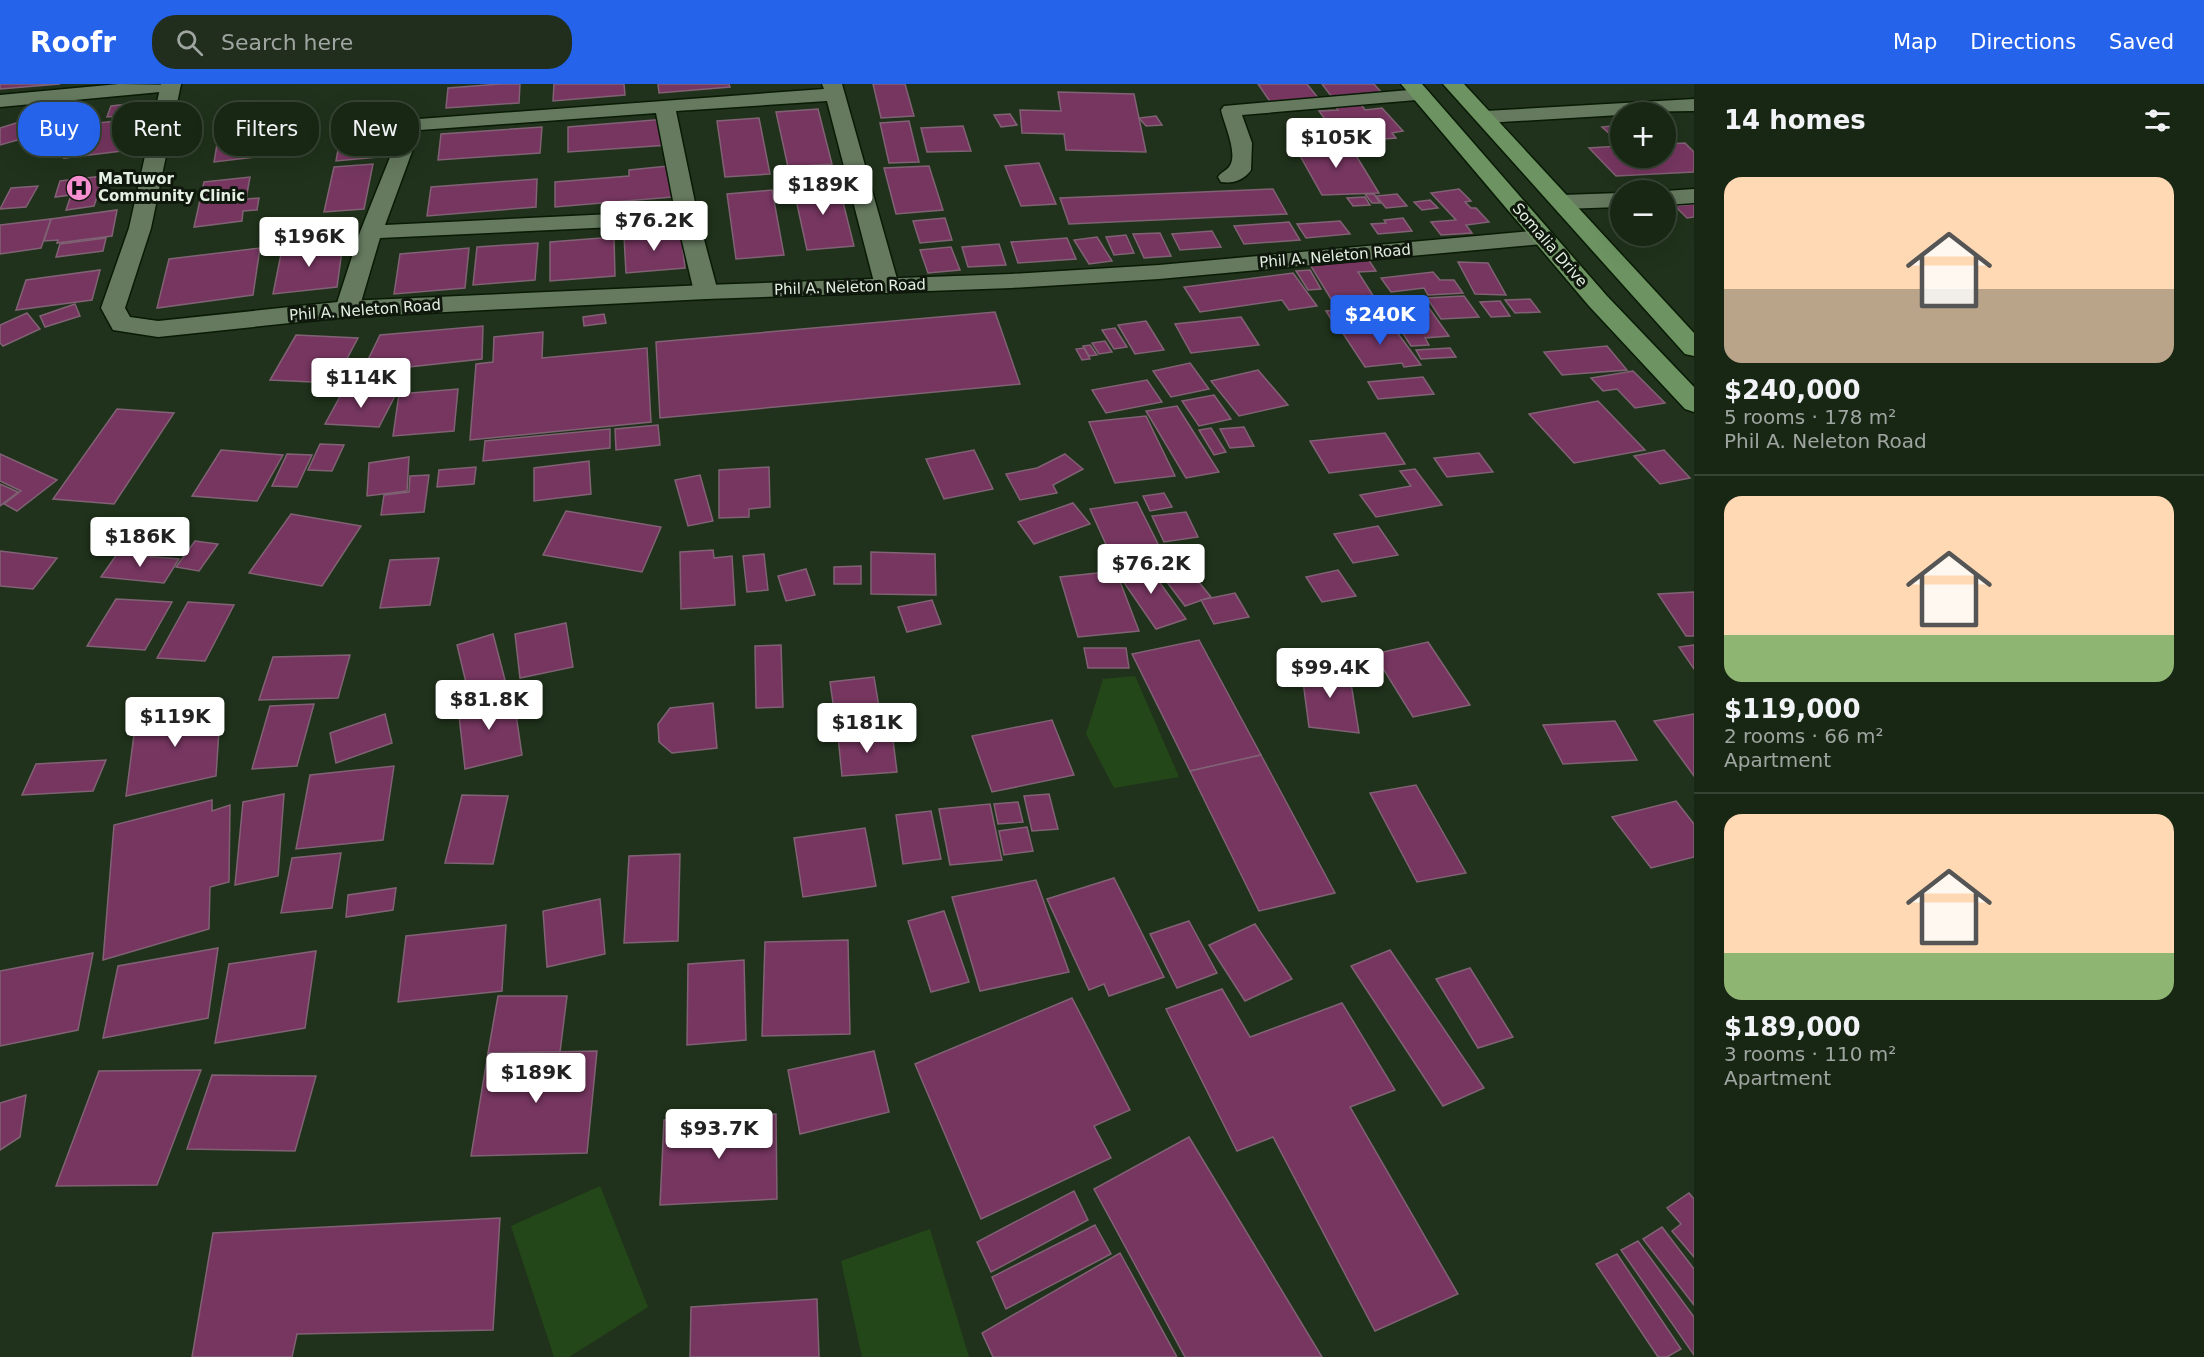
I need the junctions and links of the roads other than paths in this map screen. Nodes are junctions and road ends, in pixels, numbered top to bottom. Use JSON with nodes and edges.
{"nodes":[{"id":1,"x":1453,"y":84,"type":"edge"},
{"id":2,"x":171,"y":85,"type":"edge"},
{"id":3,"x":834,"y":89,"type":"edge"},
{"id":4,"x":1416,"y":90,"type":"edge"},
{"id":5,"x":0,"y":102,"type":"edge"},
{"id":6,"x":665,"y":105,"type":"junction"},
{"id":7,"x":1694,"y":105,"type":"edge"},
{"id":8,"x":1485,"y":117,"type":"junction"},
{"id":9,"x":1229,"y":177,"type":"dead end"},
{"id":10,"x":1694,"y":196,"type":"edge"},
{"id":11,"x":1676,"y":197,"type":"edge"},
{"id":12,"x":1610,"y":200,"type":"edge"},
{"id":13,"x":1562,"y":202,"type":"junction"},
{"id":14,"x":687,"y":217,"type":"junction"},
{"id":15,"x":372,"y":232,"type":"junction"},
{"id":16,"x":1542,"y":237,"type":"junction"},
{"id":17,"x":887,"y":286,"type":"junction"},
{"id":18,"x":706,"y":292,"type":"junction"},
{"id":19,"x":347,"y":309,"type":"junction"},
{"id":20,"x":1694,"y":348,"type":"edge"},
{"id":21,"x":1694,"y":403,"type":"edge"}],
"edges":[{"from":1,"to":8,"type":"main road"},
{"from":2,"to":5,"type":"street"},
{"from":2,"to":19,"type":"street","name":"Phil A. Neleton Road"},
{"from":3,"to":6,"type":"street"},
{"from":3,"to":17,"type":"street"},
{"from":4,"to":9,"type":"street"},
{"from":4,"to":16,"type":"main road","name":"Somalia Drive"},
{"from":6,"to":14,"type":"street"},
{"from":6,"to":15,"type":"street"},
{"from":7,"to":8,"type":"street"},
{"from":8,"to":13,"type":"main road"},
{"from":10,"to":11,"type":"street"},
{"from":12,"to":13,"type":"street"},
{"from":13,"to":20,"type":"main road"},
{"from":14,"to":15,"type":"street"},
{"from":14,"to":18,"type":"street"},
{"from":15,"to":19,"type":"street"},
{"from":16,"to":17,"type":"street","name":"Phil A. Neleton Road"},
{"from":16,"to":21,"type":"main road","name":"Somalia Drive"},
{"from":17,"to":18,"type":"street","name":"Phil A. Neleton Road"},
{"from":18,"to":19,"type":"street","name":"Phil A. Neleton Road"}]}
